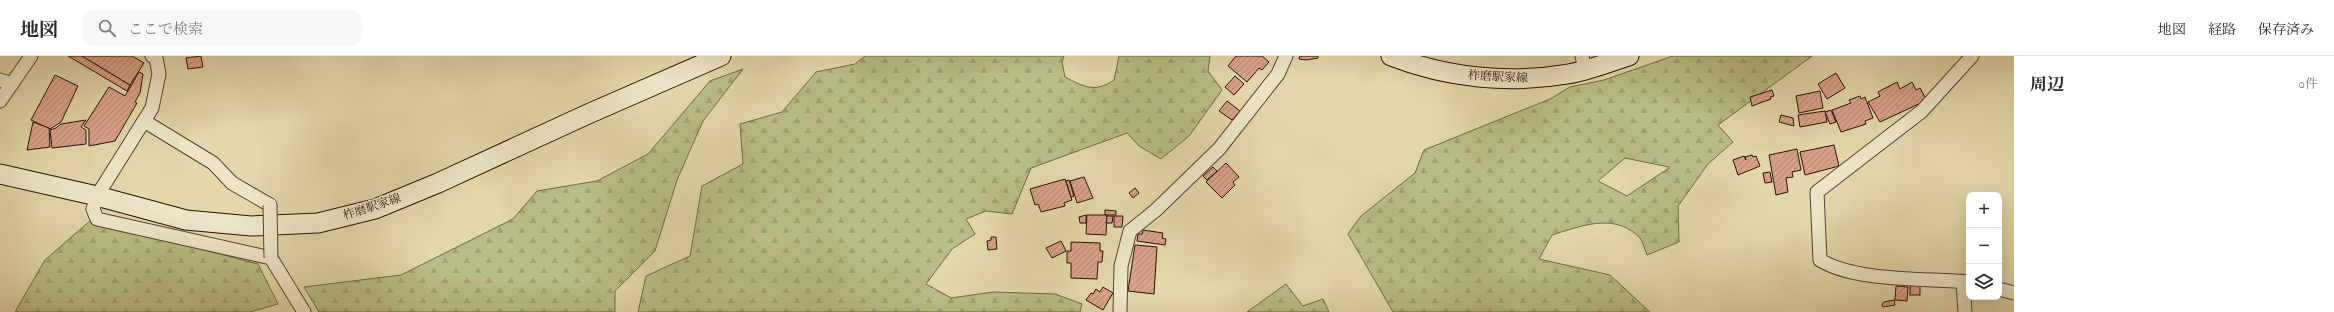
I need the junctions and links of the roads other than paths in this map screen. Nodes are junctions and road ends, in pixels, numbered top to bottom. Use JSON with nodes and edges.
{"nodes":[{"id":1,"x":30,"y":56,"type":"edge"},
{"id":2,"x":721,"y":56,"type":"edge"},
{"id":3,"x":1286,"y":56,"type":"edge"},
{"id":4,"x":1391,"y":56,"type":"edge"},
{"id":5,"x":1629,"y":56,"type":"edge"},
{"id":6,"x":1972,"y":56,"type":"edge"},
{"id":7,"x":157,"y":57,"type":"edge"},
{"id":8,"x":1584,"y":63,"type":"edge"},
{"id":9,"x":6,"y":82,"type":"edge"},
{"id":10,"x":0,"y":101,"type":"edge"},
{"id":11,"x":144,"y":121,"type":"junction"},
{"id":12,"x":1,"y":176,"type":"edge"},
{"id":13,"x":97,"y":196,"type":"junction"},
{"id":14,"x":270,"y":258,"type":"junction"},
{"id":15,"x":1966,"y":282,"type":"edge"},
{"id":16,"x":2002,"y":290,"type":"edge"},
{"id":17,"x":2014,"y":293,"type":"edge"},
{"id":18,"x":304,"y":312,"type":"edge"},
{"id":19,"x":1120,"y":312,"type":"edge"},
{"id":20,"x":1965,"y":312,"type":"edge"}],
"edges":[{"from":1,"to":9,"type":"street"},
{"from":2,"to":13,"type":"main road","name":"柞磨駅家線"},
{"from":3,"to":19,"type":"street"},
{"from":4,"to":8,"type":"main road","name":"柞磨駅家線"},
{"from":5,"to":8,"type":"main road","name":"柞磨駅家線"},
{"from":6,"to":15,"type":"street"},
{"from":7,"to":11,"type":"street"},
{"from":9,"to":10,"type":"street"},
{"from":11,"to":13,"type":"street"},
{"from":11,"to":14,"type":"street","bridge":true},
{"from":12,"to":13,"type":"main road","name":"柞磨駅家線"},
{"from":13,"to":14,"type":"street"},
{"from":14,"to":18,"type":"street"},
{"from":15,"to":20,"type":"street"},
{"from":16,"to":17,"type":"street"}]}
